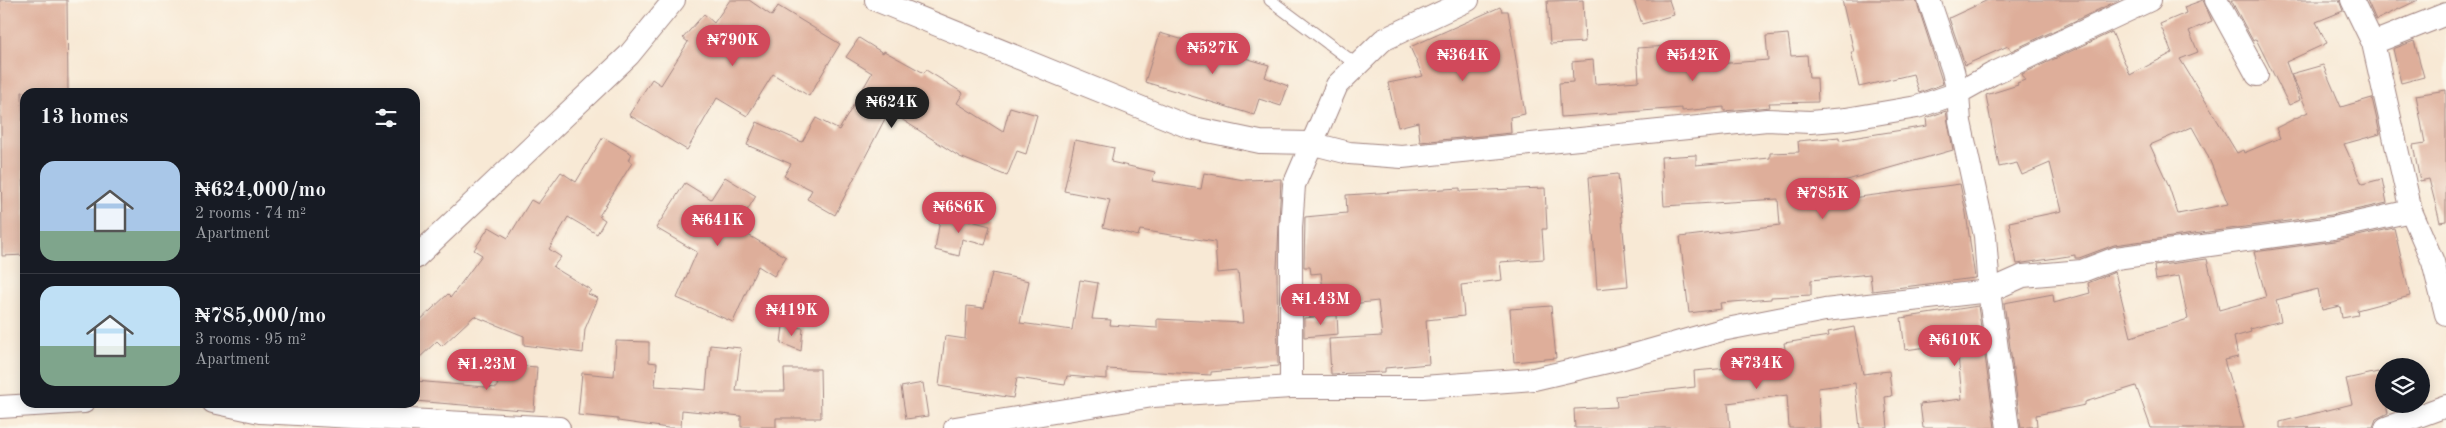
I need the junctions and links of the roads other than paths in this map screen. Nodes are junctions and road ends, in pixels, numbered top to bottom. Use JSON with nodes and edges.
{"nodes":[{"id":1,"x":674,"y":0,"type":"edge"},
{"id":2,"x":876,"y":0,"type":"edge"},
{"id":3,"x":1270,"y":0,"type":"edge"},
{"id":4,"x":1468,"y":0,"type":"edge"},
{"id":5,"x":1929,"y":0,"type":"edge"},
{"id":6,"x":2150,"y":0,"type":"edge"},
{"id":7,"x":2216,"y":0,"type":"edge"},
{"id":8,"x":2352,"y":0,"type":"edge"},
{"id":9,"x":2446,"y":14,"type":"edge"},
{"id":10,"x":2373,"y":43,"type":"junction"},
{"id":11,"x":1357,"y":65,"type":"junction"},
{"id":12,"x":2257,"y":75,"type":"dead end"},
{"id":13,"x":1958,"y":93,"type":"junction"},
{"id":14,"x":1310,"y":143,"type":"junction"},
{"id":15,"x":2411,"y":211,"type":"junction"},
{"id":16,"x":420,"y":253,"type":"edge"},
{"id":17,"x":1989,"y":291,"type":"junction"},
{"id":18,"x":2446,"y":314,"type":"edge"},
{"id":19,"x":1291,"y":387,"type":"junction"},
{"id":20,"x":20,"y":406,"type":"edge"},
{"id":21,"x":2446,"y":406,"type":"edge"},
{"id":22,"x":0,"y":407,"type":"edge"},
{"id":23,"x":241,"y":408,"type":"edge"},
{"id":24,"x":341,"y":409,"type":"edge"},
{"id":25,"x":559,"y":428,"type":"edge"},
{"id":26,"x":955,"y":428,"type":"edge"},
{"id":27,"x":2008,"y":428,"type":"edge"},
{"id":28,"x":2386,"y":428,"type":"edge"}],
"edges":[{"from":1,"to":16,"type":"street"},
{"from":2,"to":14,"type":"street"},
{"from":3,"to":11,"type":"lane"},
{"from":4,"to":11,"type":"street"},
{"from":5,"to":13,"type":"street"},
{"from":6,"to":13,"type":"street"},
{"from":7,"to":12,"type":"street"},
{"from":8,"to":10,"type":"street"},
{"from":9,"to":10,"type":"street"},
{"from":10,"to":15,"type":"street"},
{"from":11,"to":14,"type":"street"},
{"from":13,"to":14,"type":"street"},
{"from":13,"to":17,"type":"street"},
{"from":14,"to":19,"type":"street"},
{"from":15,"to":17,"type":"street"},
{"from":15,"to":18,"type":"street"},
{"from":17,"to":19,"type":"street"},
{"from":17,"to":27,"type":"street"},
{"from":19,"to":26,"type":"street"},
{"from":20,"to":22,"type":"street"},
{"from":21,"to":28,"type":"street"},
{"from":23,"to":24,"type":"street"},
{"from":24,"to":25,"type":"street"}]}
